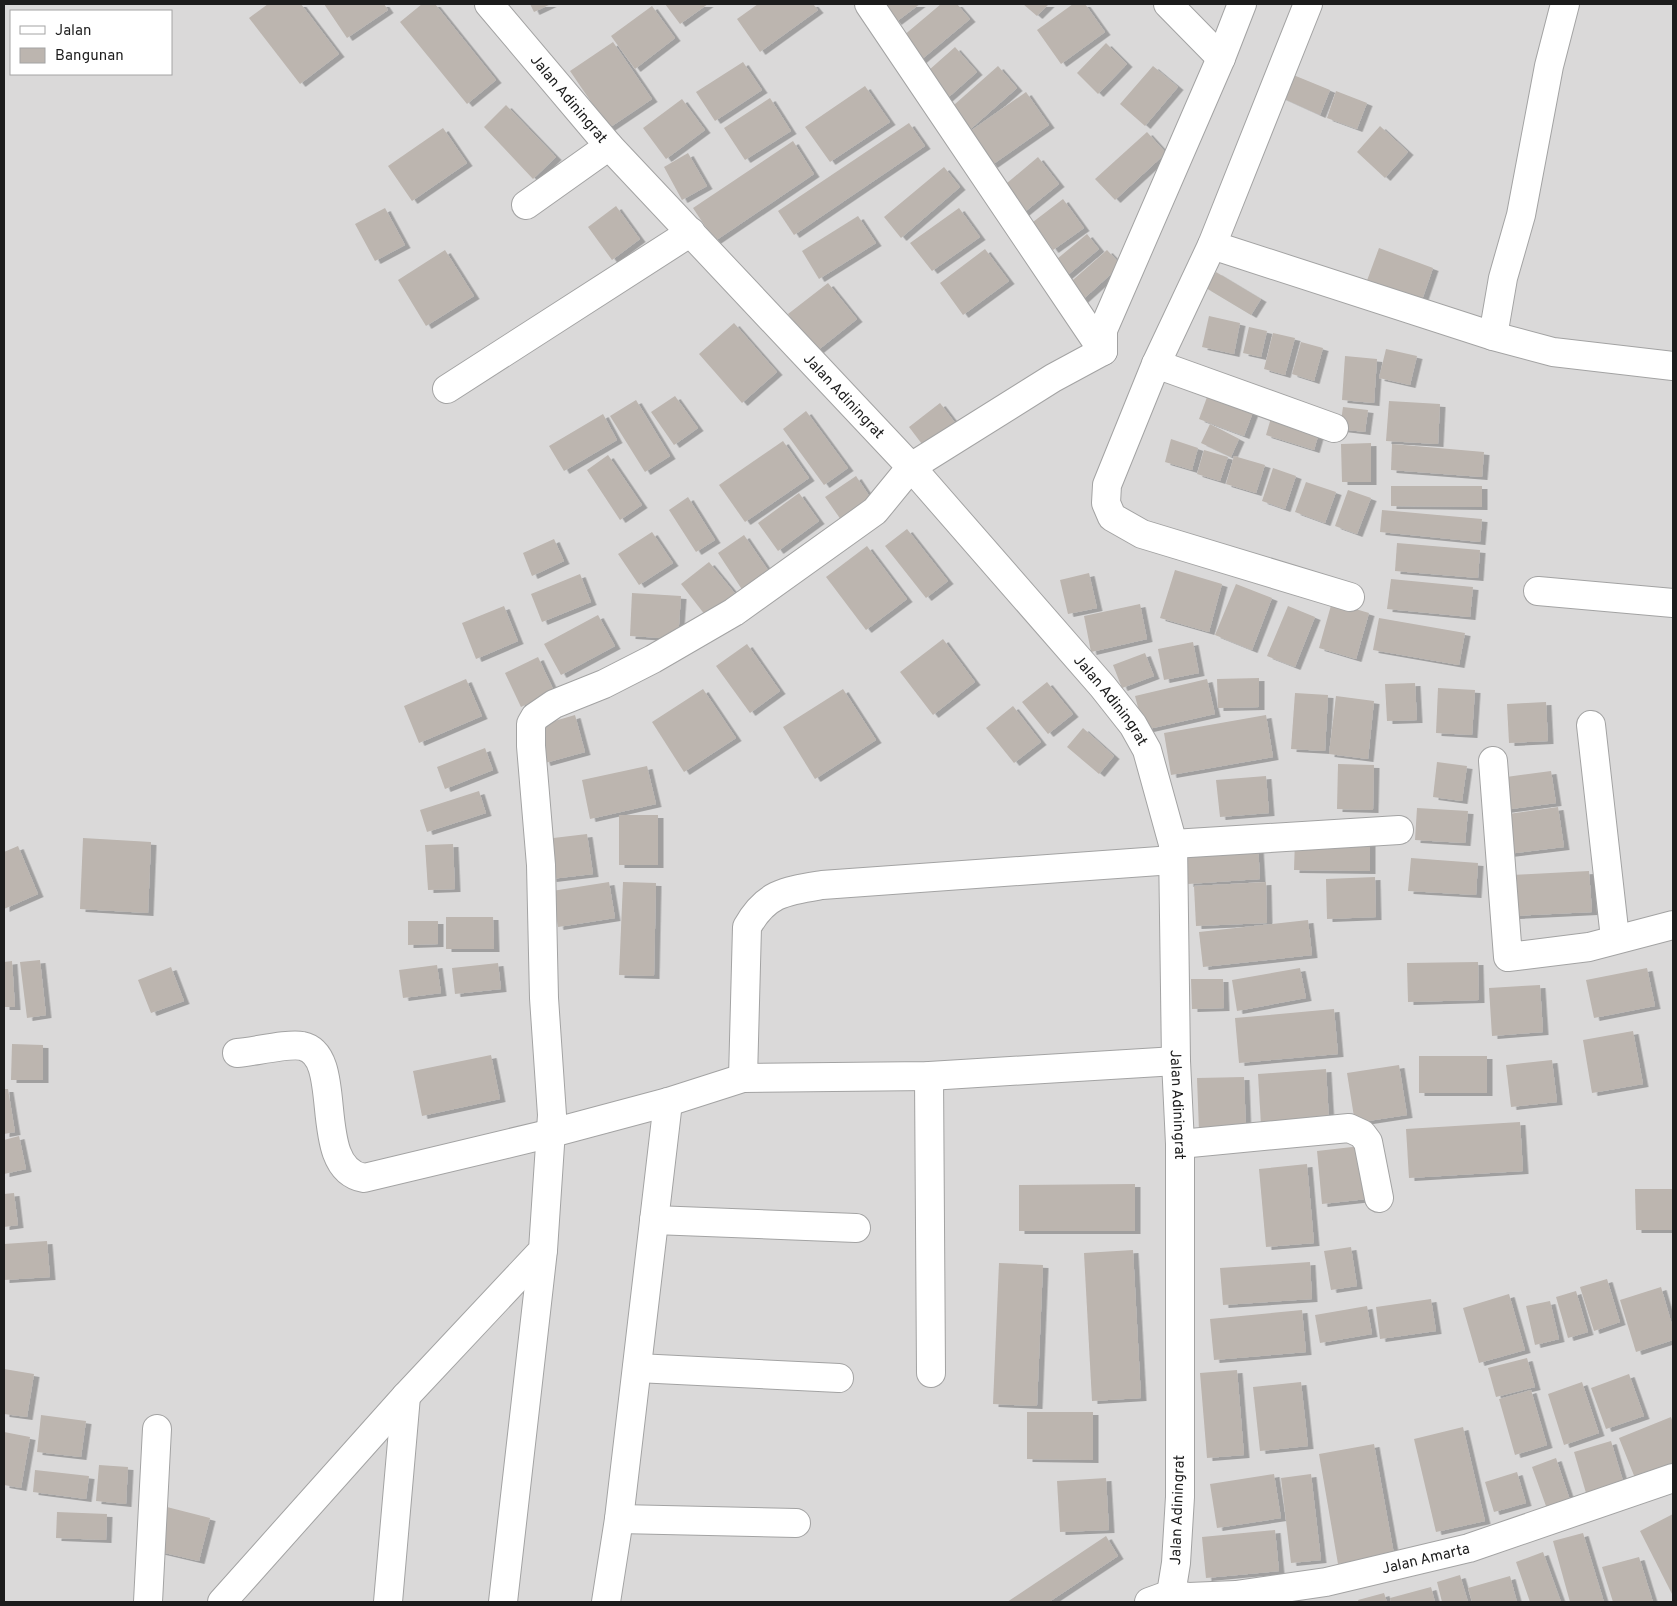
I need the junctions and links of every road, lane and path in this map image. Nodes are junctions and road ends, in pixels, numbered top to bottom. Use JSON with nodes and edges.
{"nodes":[{"id":1,"x":489,"y":4,"type":"edge"},
{"id":2,"x":869,"y":4,"type":"edge"},
{"id":3,"x":1168,"y":4,"type":"edge"},
{"id":4,"x":1242,"y":4,"type":"edge"},
{"id":5,"x":1308,"y":4,"type":"edge"},
{"id":6,"x":1565,"y":4,"type":"edge"},
{"id":7,"x":1221,"y":58,"type":"junction"},
{"id":8,"x":609,"y":146,"type":"junction"},
{"id":9,"x":526,"y":205,"type":"dead end"},
{"id":10,"x":691,"y":232,"type":"junction"},
{"id":11,"x":1212,"y":245,"type":"junction"},
{"id":12,"x":1492,"y":336,"type":"junction"},
{"id":13,"x":1103,"y":352,"type":"junction"},
{"id":14,"x":1156,"y":364,"type":"junction"},
{"id":15,"x":1673,"y":366,"type":"edge"},
{"id":16,"x":447,"y":389,"type":"dead end"},
{"id":17,"x":1334,"y":428,"type":"dead end"},
{"id":18,"x":911,"y":467,"type":"junction"},
{"id":19,"x":1538,"y":592,"type":"dead end"},
{"id":20,"x":1350,"y":597,"type":"dead end"},
{"id":21,"x":1673,"y":603,"type":"edge"},
{"id":22,"x":1591,"y":725,"type":"dead end"},
{"id":23,"x":1493,"y":761,"type":"dead end"},
{"id":24,"x":1398,"y":830,"type":"dead end"},
{"id":25,"x":1173,"y":852,"type":"junction"},
{"id":26,"x":1673,"y":925,"type":"edge"},
{"id":27,"x":1615,"y":938,"type":"junction"},
{"id":28,"x":237,"y":1054,"type":"dead end"},
{"id":29,"x":1176,"y":1061,"type":"junction"},
{"id":30,"x":929,"y":1076,"type":"junction"},
{"id":31,"x":744,"y":1078,"type":"junction"},
{"id":32,"x":668,"y":1102,"type":"junction"},
{"id":33,"x":552,"y":1133,"type":"junction"},
{"id":34,"x":1180,"y":1144,"type":"junction"},
{"id":35,"x":1379,"y":1198,"type":"dead end"},
{"id":36,"x":654,"y":1220,"type":"junction"},
{"id":37,"x":856,"y":1228,"type":"dead end"},
{"id":38,"x":543,"y":1250,"type":"junction"},
{"id":39,"x":637,"y":1368,"type":"junction"},
{"id":40,"x":931,"y":1374,"type":"dead end"},
{"id":41,"x":839,"y":1378,"type":"dead end"},
{"id":42,"x":406,"y":1396,"type":"junction"},
{"id":43,"x":158,"y":1429,"type":"dead end"},
{"id":44,"x":1673,"y":1478,"type":"edge"},
{"id":45,"x":618,"y":1519,"type":"junction"},
{"id":46,"x":796,"y":1524,"type":"dead end"},
{"id":47,"x":1328,"y":1592,"type":"edge"},
{"id":48,"x":1174,"y":1599,"type":"edge"},
{"id":49,"x":148,"y":1602,"type":"edge"},
{"id":50,"x":222,"y":1602,"type":"edge"},
{"id":51,"x":388,"y":1602,"type":"edge"},
{"id":52,"x":503,"y":1602,"type":"edge"},
{"id":53,"x":606,"y":1602,"type":"edge"}],
"edges":[{"from":1,"to":8,"type":"street","name":"Jalan Adiningrat"},
{"from":2,"to":13,"type":"street"},
{"from":3,"to":7,"type":"street"},
{"from":4,"to":7,"type":"street"},
{"from":5,"to":11,"type":"street"},
{"from":6,"to":12,"type":"street"},
{"from":7,"to":13,"type":"street"},
{"from":8,"to":9,"type":"street"},
{"from":8,"to":10,"type":"street","name":"Jalan Adiningrat"},
{"from":10,"to":16,"type":"street"},
{"from":10,"to":18,"type":"street","name":"Jalan Adiningrat"},
{"from":11,"to":12,"type":"street"},
{"from":11,"to":14,"type":"street"},
{"from":12,"to":15,"type":"street"},
{"from":13,"to":18,"type":"street"},
{"from":14,"to":17,"type":"street"},
{"from":14,"to":20,"type":"street"},
{"from":18,"to":25,"type":"street","name":"Jalan Adiningrat"},
{"from":18,"to":33,"type":"street"},
{"from":19,"to":21,"type":"street"},
{"from":22,"to":27,"type":"street"},
{"from":23,"to":27,"type":"street"},
{"from":24,"to":25,"type":"street"},
{"from":25,"to":29,"type":"street","name":"Jalan Adiningrat"},
{"from":25,"to":31,"type":"street"},
{"from":26,"to":27,"type":"street"},
{"from":28,"to":33,"type":"street"},
{"from":29,"to":30,"type":"street"},
{"from":29,"to":34,"type":"street","name":"Jalan Adiningrat"},
{"from":30,"to":31,"type":"street"},
{"from":30,"to":40,"type":"street"},
{"from":31,"to":32,"type":"street"},
{"from":32,"to":33,"type":"street"},
{"from":32,"to":36,"type":"street"},
{"from":33,"to":38,"type":"street"},
{"from":34,"to":35,"type":"street"},
{"from":34,"to":48,"type":"street","name":"Jalan Adiningrat"},
{"from":36,"to":37,"type":"street"},
{"from":36,"to":39,"type":"street"},
{"from":38,"to":42,"type":"street"},
{"from":38,"to":52,"type":"street"},
{"from":39,"to":41,"type":"street"},
{"from":39,"to":45,"type":"street"},
{"from":42,"to":50,"type":"street"},
{"from":42,"to":51,"type":"street"},
{"from":43,"to":49,"type":"street"},
{"from":44,"to":47,"type":"street","name":"Jalan Amarta"},
{"from":45,"to":46,"type":"street"},
{"from":45,"to":53,"type":"street"},
{"from":47,"to":48,"type":"street","name":"Jalan Amarta"}]}
